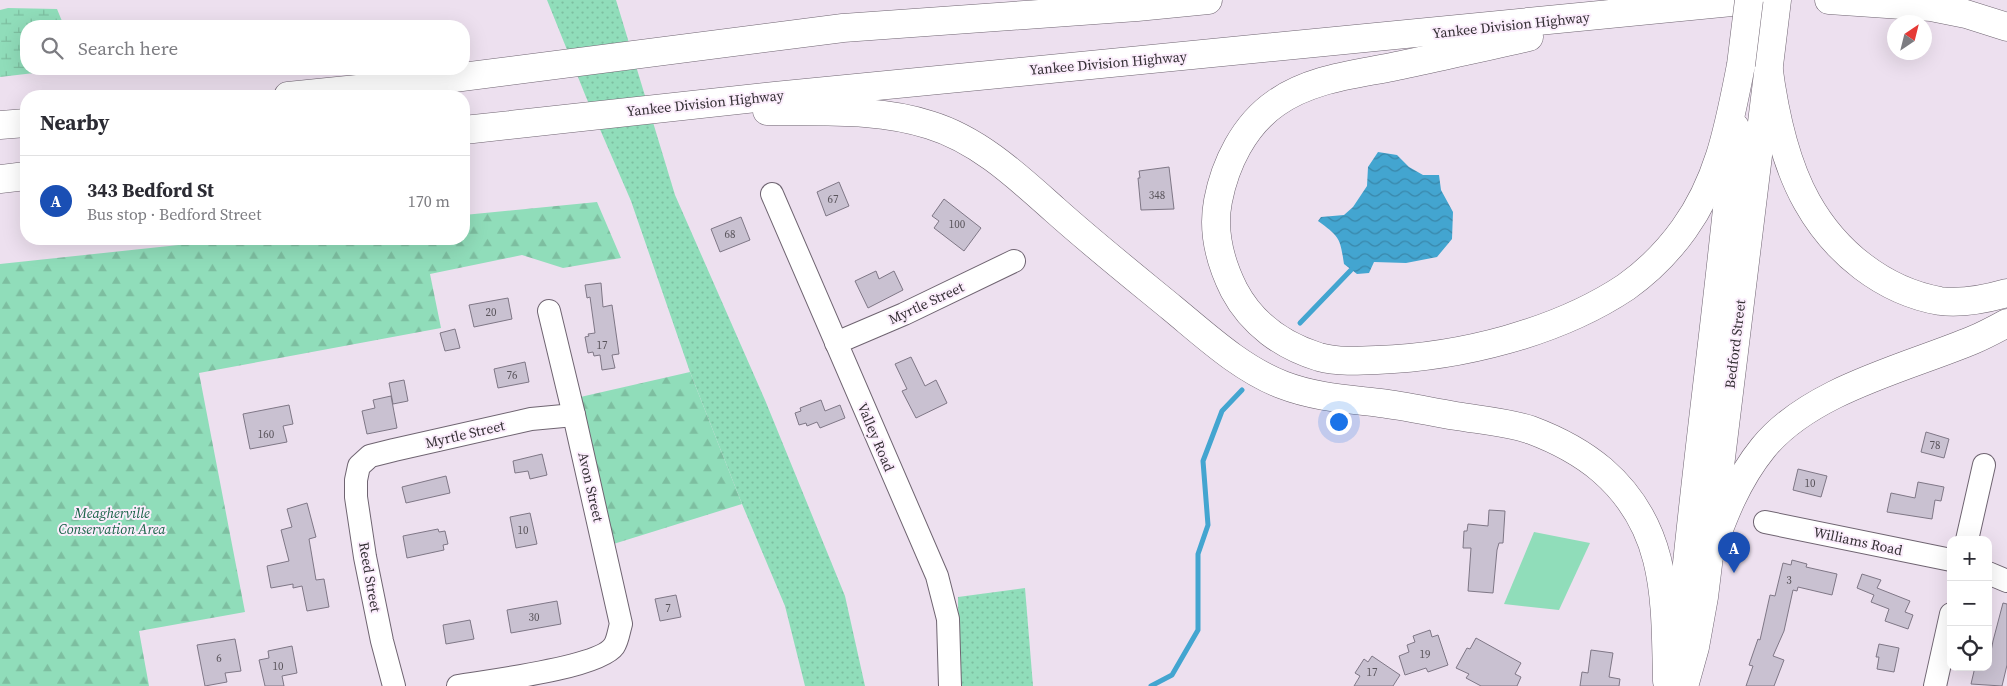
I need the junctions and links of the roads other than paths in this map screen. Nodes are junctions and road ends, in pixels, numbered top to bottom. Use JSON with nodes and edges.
{"nodes":[{"id":1,"x":979,"y":0,"type":"edge"},
{"id":2,"x":1208,"y":0,"type":"edge"},
{"id":3,"x":1751,"y":0,"type":"edge"},
{"id":4,"x":1777,"y":0,"type":"edge"},
{"id":5,"x":1829,"y":0,"type":"edge"},
{"id":6,"x":1616,"y":15,"type":"junction"},
{"id":7,"x":866,"y":26,"type":"junction"},
{"id":8,"x":2007,"y":27,"type":"edge"},
{"id":9,"x":1768,"y":64,"type":"junction"},
{"id":10,"x":1740,"y":66,"type":"junction"},
{"id":11,"x":348,"y":90,"type":"edge"},
{"id":12,"x":658,"y":108,"type":"junction"},
{"id":13,"x":20,"y":123,"type":"edge"},
{"id":14,"x":0,"y":125,"type":"edge"},
{"id":15,"x":470,"y":129,"type":"edge"},
{"id":16,"x":20,"y":177,"type":"edge"},
{"id":17,"x":0,"y":179,"type":"edge"},
{"id":18,"x":772,"y":194,"type":"dead end"},
{"id":19,"x":1014,"y":261,"type":"dead end"},
{"id":20,"x":2007,"y":292,"type":"edge"},
{"id":21,"x":549,"y":311,"type":"dead end"},
{"id":22,"x":2007,"y":323,"type":"edge"},
{"id":23,"x":836,"y":343,"type":"junction"},
{"id":24,"x":574,"y":415,"type":"junction"},
{"id":25,"x":1984,"y":464,"type":"dead end"},
{"id":26,"x":360,"y":466,"type":"joint"},
{"id":27,"x":1765,"y":522,"type":"dead end"},
{"id":28,"x":1968,"y":536,"type":"edge"},
{"id":29,"x":1709,"y":556,"type":"junction"},
{"id":30,"x":1947,"y":559,"type":"edge"},
{"id":31,"x":1992,"y":575,"type":"edge"},
{"id":32,"x":2007,"y":582,"type":"edge"},
{"id":33,"x":1948,"y":626,"type":"edge"},
{"id":34,"x":394,"y":686,"type":"edge"},
{"id":35,"x":458,"y":686,"type":"edge"},
{"id":36,"x":950,"y":686,"type":"edge"},
{"id":37,"x":1670,"y":686,"type":"edge"},
{"id":38,"x":1682,"y":686,"type":"edge"},
{"id":39,"x":1935,"y":686,"type":"edge"}],
"edges":[{"from":1,"to":7,"type":"main road"},
{"from":2,"to":7,"type":"main road"},
{"from":3,"to":6,"type":"main road","name":"Yankee Division Highway"},
{"from":3,"to":10,"type":"main road","name":"Bedford Street","bridge":true},
{"from":4,"to":9,"type":"main road","name":"Bedford Street"},
{"from":5,"to":8,"type":"main road"},
{"from":6,"to":10,"type":"main road"},
{"from":6,"to":12,"type":"main road","name":"Yankee Division Highway"},
{"from":7,"to":11,"type":"main road"},
{"from":9,"to":20,"type":"main road"},
{"from":9,"to":29,"type":"main road","name":"Bedford Street"},
{"from":10,"to":38,"type":"main road","name":"Bedford Street"},
{"from":12,"to":15,"type":"main road","name":"Yankee Division Highway"},
{"from":12,"to":37,"type":"main road"},
{"from":13,"to":14,"type":"main road"},
{"from":16,"to":17,"type":"main road"},
{"from":18,"to":23,"type":"street","name":"Valley Road"},
{"from":19,"to":23,"type":"street","name":"Myrtle Street"},
{"from":21,"to":24,"type":"street","name":"Avon Street"},
{"from":22,"to":29,"type":"main road"},
{"from":23,"to":36,"type":"street","name":"Valley Road"},
{"from":24,"to":26,"type":"street","name":"Myrtle Street"},
{"from":24,"to":35,"type":"street","name":"Avon Street"},
{"from":25,"to":28,"type":"street"},
{"from":26,"to":34,"type":"street","name":"Reed Street"},
{"from":27,"to":30,"type":"street","name":"Williams Road"},
{"from":29,"to":38,"type":"main road","name":"Bedford Street"},
{"from":31,"to":32,"type":"street"},
{"from":33,"to":39,"type":"street"}]}
